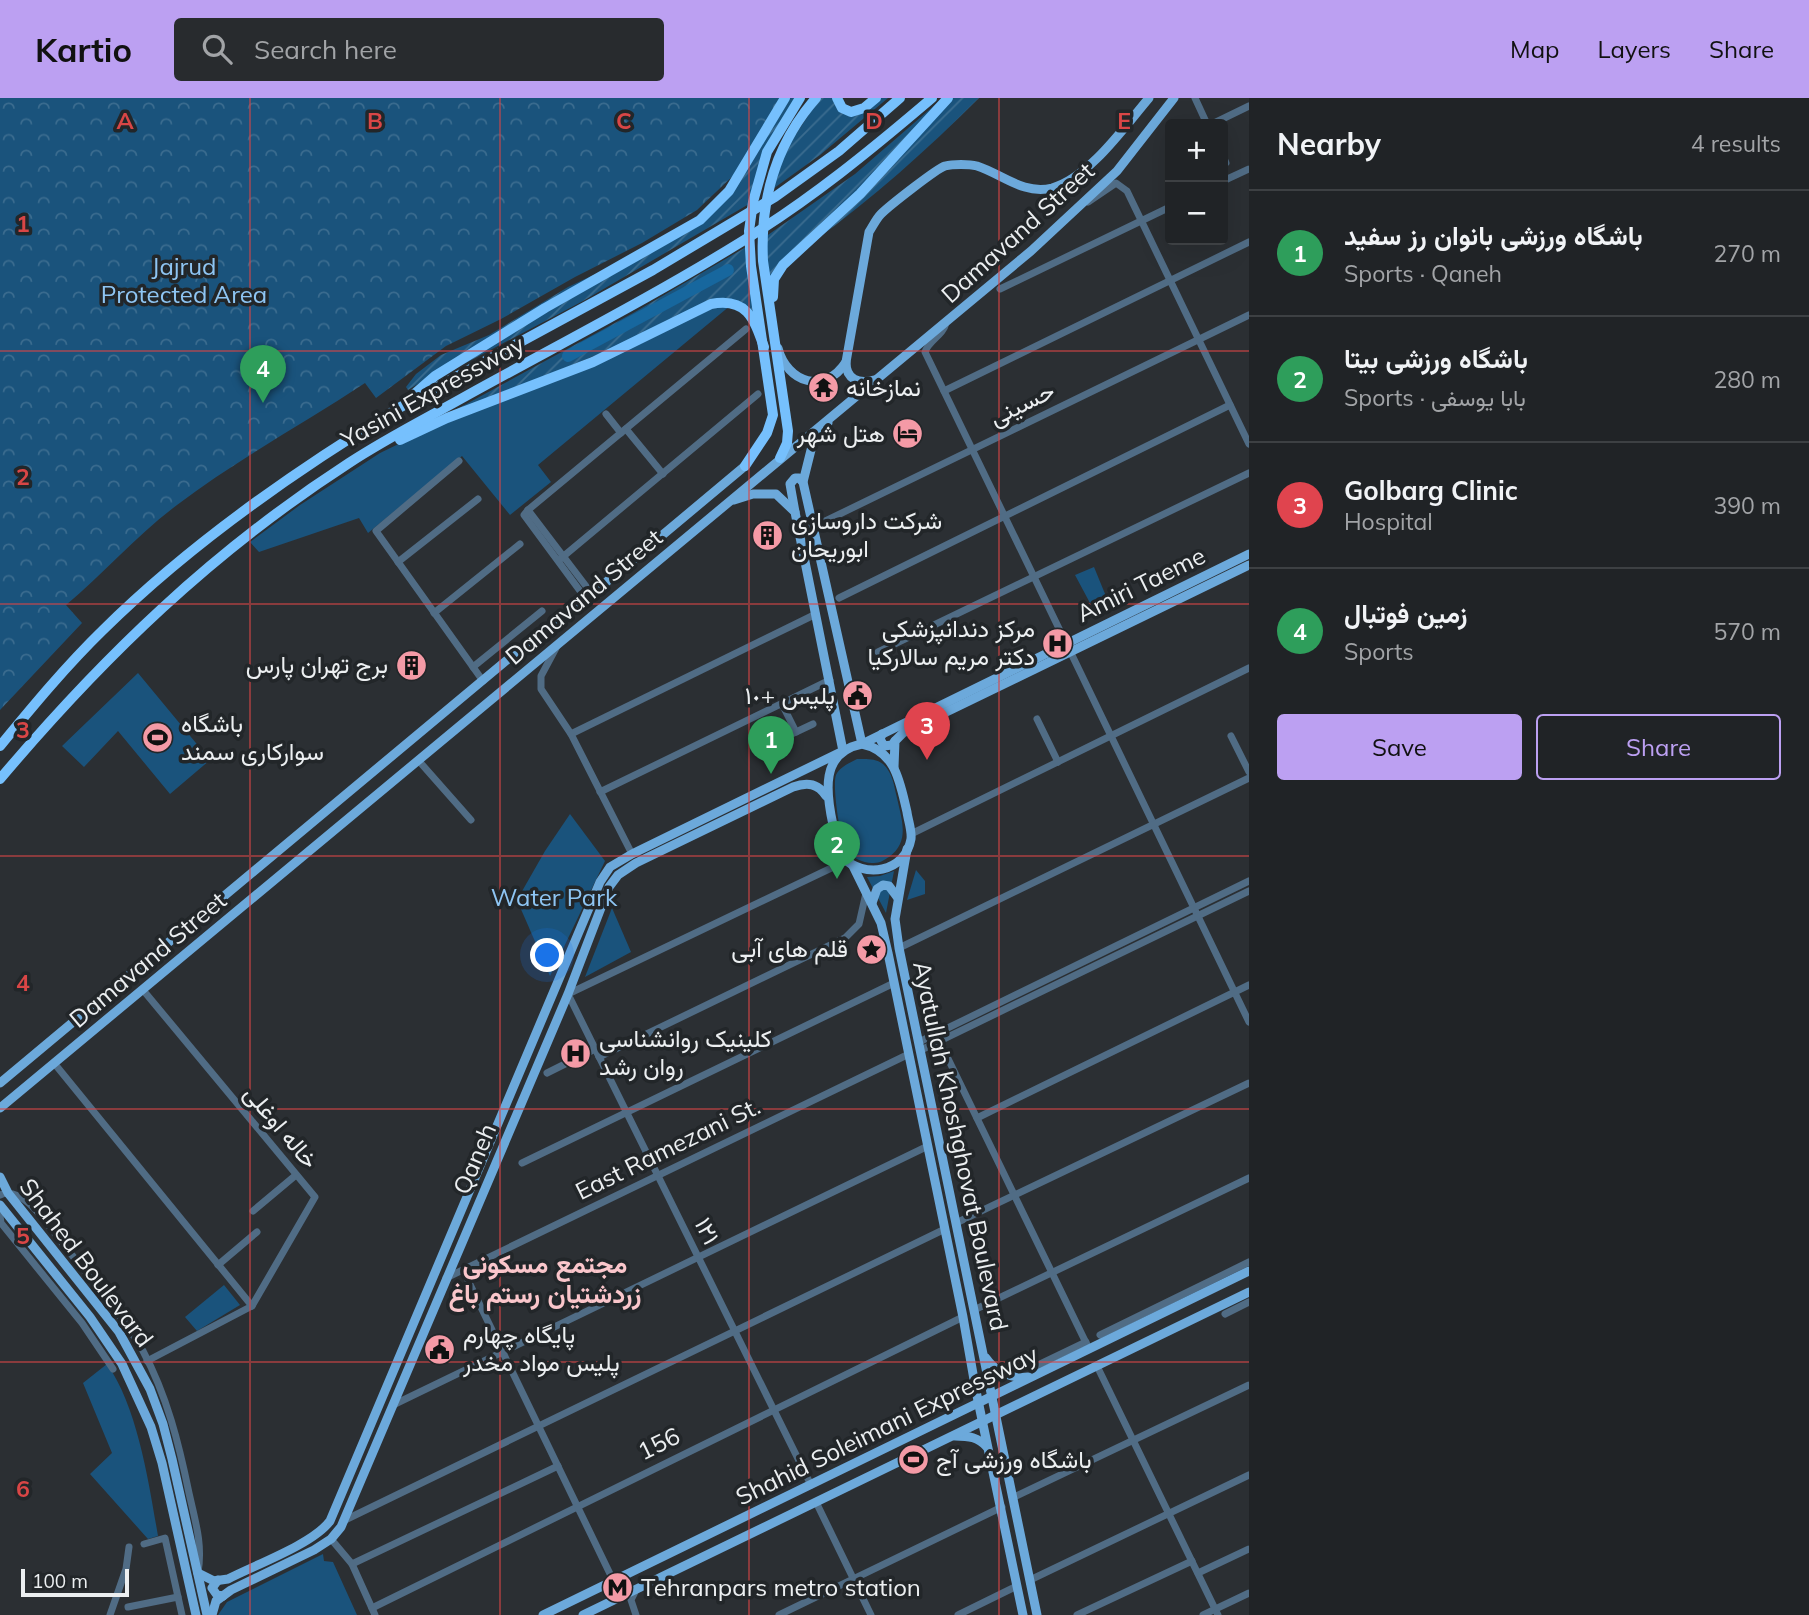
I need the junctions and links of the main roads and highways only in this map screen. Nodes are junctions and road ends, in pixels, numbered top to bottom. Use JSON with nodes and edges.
{"nodes":[{"id":1,"x":785,"y":98,"type":"edge"},
{"id":2,"x":800,"y":98,"type":"edge"},
{"id":3,"x":816,"y":98,"type":"edge"},
{"id":4,"x":837,"y":98,"type":"edge"},
{"id":5,"x":876,"y":98,"type":"edge"},
{"id":6,"x":900,"y":98,"type":"edge"},
{"id":7,"x":932,"y":98,"type":"edge"},
{"id":8,"x":948,"y":98,"type":"edge"},
{"id":9,"x":1149,"y":98,"type":"edge"},
{"id":10,"x":1174,"y":98,"type":"edge"},
{"id":11,"x":771,"y":314,"type":"junction"},
{"id":12,"x":775,"y":334,"type":"junction"},
{"id":13,"x":764,"y":347,"type":"junction"},
{"id":14,"x":846,"y":362,"type":"junction"},
{"id":15,"x":876,"y":379,"type":"junction"},
{"id":16,"x":840,"y":408,"type":"junction"},
{"id":17,"x":397,"y":409,"type":"junction"},
{"id":18,"x":780,"y":458,"type":"junction"},
{"id":19,"x":349,"y":463,"type":"junction"},
{"id":20,"x":745,"y":466,"type":"joint"},
{"id":21,"x":803,"y":482,"type":"junction"},
{"id":22,"x":729,"y":501,"type":"junction"},
{"id":23,"x":795,"y":512,"type":"junction"},
{"id":24,"x":1249,"y":554,"type":"edge"},
{"id":25,"x":1249,"y":565,"type":"edge"},
{"id":26,"x":1068,"y":647,"type":"junction"},
{"id":27,"x":526,"y":670,"type":"junction"},
{"id":28,"x":479,"y":684,"type":"junction"},
{"id":29,"x":882,"y":734,"type":"junction"},
{"id":30,"x":895,"y":741,"type":"junction"},
{"id":31,"x":862,"y":744,"type":"junction"},
{"id":32,"x":0,"y":746,"type":"edge"},
{"id":33,"x":844,"y":751,"type":"junction"},
{"id":34,"x":894,"y":767,"type":"junction"},
{"id":35,"x":0,"y":779,"type":"edge"},
{"id":36,"x":826,"y":796,"type":"junction"},
{"id":37,"x":907,"y":849,"type":"junction"},
{"id":38,"x":850,"y":863,"type":"junction"},
{"id":39,"x":898,"y":898,"type":"junction"},
{"id":40,"x":872,"y":905,"type":"junction"},
{"id":41,"x":0,"y":1083,"type":"edge"},
{"id":42,"x":3,"y":1105,"type":"edge"},
{"id":43,"x":0,"y":1113,"type":"edge"},
{"id":44,"x":0,"y":1177,"type":"edge"},
{"id":45,"x":4,"y":1194,"type":"edge"},
{"id":46,"x":0,"y":1205,"type":"edge"},
{"id":47,"x":1249,"y":1271,"type":"edge"},
{"id":48,"x":433,"y":1275,"type":"junction"},
{"id":49,"x":444,"y":1279,"type":"junction"},
{"id":50,"x":1249,"y":1292,"type":"edge"},
{"id":51,"x":983,"y":1354,"type":"junction"},
{"id":52,"x":1034,"y":1372,"type":"junction"},
{"id":53,"x":992,"y":1396,"type":"junction"},
{"id":54,"x":978,"y":1403,"type":"junction"},
{"id":55,"x":997,"y":1414,"type":"junction"},
{"id":56,"x":983,"y":1421,"type":"junction"},
{"id":57,"x":950,"y":1436,"type":"junction"},
{"id":58,"x":989,"y":1449,"type":"junction"},
{"id":59,"x":198,"y":1573,"type":"junction"},
{"id":60,"x":218,"y":1580,"type":"junction"},
{"id":61,"x":223,"y":1596,"type":"junction"},
{"id":62,"x":196,"y":1615,"type":"edge"},
{"id":63,"x":210,"y":1615,"type":"edge"},
{"id":64,"x":543,"y":1615,"type":"edge"},
{"id":65,"x":583,"y":1615,"type":"edge"},
{"id":66,"x":1023,"y":1615,"type":"edge"},
{"id":67,"x":1037,"y":1615,"type":"edge"}],
"edges":[{"from":1,"to":17,"type":"highway"},
{"from":2,"to":13,"type":"highway"},
{"from":3,"to":11,"type":"highway"},
{"from":4,"to":5,"type":"highway"},
{"from":6,"to":17,"type":"highway","name":"Yasini Expressway"},
{"from":7,"to":19,"type":"highway","name":"Yasini Expressway"},
{"from":8,"to":11,"type":"highway"},
{"from":9,"to":14,"type":"main road","name":"Damavand Street"},
{"from":10,"to":15,"type":"main road","name":"Damavand Street"},
{"from":11,"to":12,"type":"highway"},
{"from":12,"to":14,"type":"main road"},
{"from":12,"to":18,"type":"highway"},
{"from":13,"to":19,"type":"highway"},
{"from":13,"to":20,"type":"highway"},
{"from":14,"to":15,"type":"main road"},
{"from":15,"to":16,"type":"main road","name":"Damavand Street"},
{"from":16,"to":18,"type":"main road","name":"Damavand Street"},
{"from":16,"to":21,"type":"main road"},
{"from":17,"to":32,"type":"highway","name":"Yasini Expressway"},
{"from":18,"to":22,"type":"main road","name":"Damavand Street"},
{"from":19,"to":35,"type":"highway","name":"Yasini Expressway"},
{"from":20,"to":28,"type":"main road","name":"Damavand Street"},
{"from":21,"to":23,"type":"main road"},
{"from":21,"to":31,"type":"main road"},
{"from":22,"to":23,"type":"main road"},
{"from":22,"to":27,"type":"main road","name":"Damavand Street"},
{"from":23,"to":33,"type":"main road"},
{"from":24,"to":26,"type":"main road","name":"Amiri Taeme"},
{"from":25,"to":26,"type":"main road","name":"Amiri Taeme"},
{"from":26,"to":29,"type":"main road","name":"Amiri Taeme"},
{"from":26,"to":30,"type":"main road","name":"Amiri Taeme"},
{"from":27,"to":28,"type":"main road"},
{"from":27,"to":42,"type":"main road","name":"Damavand Street"},
{"from":28,"to":41,"type":"main road","name":"Damavand Street"},
{"from":29,"to":30,"type":"main road"},
{"from":29,"to":31,"type":"main road","name":"Amiri Taeme"},
{"from":30,"to":34,"type":"main road"},
{"from":31,"to":33,"type":"main road"},
{"from":31,"to":34,"type":"main road"},
{"from":33,"to":36,"type":"main road"},
{"from":33,"to":48,"type":"main road","name":"Qaneh"},
{"from":34,"to":37,"type":"main road"},
{"from":36,"to":38,"type":"main road"},
{"from":36,"to":49,"type":"main road","name":"Qaneh"},
{"from":37,"to":38,"type":"main road"},
{"from":37,"to":39,"type":"main road","name":"Ayatullah Khoshghovat Boulevard"},
{"from":38,"to":40,"type":"main road","name":"Ayatullah Khoshghovat Boulevard"},
{"from":39,"to":40,"type":"main road"},
{"from":39,"to":51,"type":"main road","name":"Ayatullah Khoshghovat Boulevard"},
{"from":40,"to":54,"type":"main road","name":"Ayatullah Khoshghovat Boulevard"},
{"from":42,"to":43,"type":"main road"},
{"from":44,"to":45,"type":"main road","name":"Shahed Boulevard"},
{"from":45,"to":59,"type":"main road","name":"Shahed Boulevard"},
{"from":46,"to":62,"type":"main road","name":"Shahed Boulevard"},
{"from":47,"to":52,"type":"main road","name":"Shahid Soleimani Expressway"},
{"from":48,"to":49,"type":"main road"},
{"from":48,"to":60,"type":"main road","name":"Qaneh"},
{"from":49,"to":61,"type":"main road","name":"Qaneh"},
{"from":50,"to":55,"type":"main road","name":"Shahid Soleimani Expressway"},
{"from":51,"to":52,"type":"main road"},
{"from":51,"to":53,"type":"main road","name":"Ayatullah Khoshghovat Boulevard"},
{"from":52,"to":53,"type":"main road","name":"Shahid Soleimani Expressway"},
{"from":53,"to":54,"type":"main road","name":"Shahid Soleimani Expressway"},
{"from":53,"to":55,"type":"main road","name":"Ayatullah Khoshghovat Boulevard"},
{"from":54,"to":56,"type":"main road","name":"Ayatullah Khoshghovat Boulevard"},
{"from":54,"to":64,"type":"main road","name":"Shahid Soleimani Expressway"},
{"from":55,"to":56,"type":"main road","name":"Shahid Soleimani Expressway"},
{"from":55,"to":67,"type":"main road","name":"Ayatullah Khoshghovat Boulevard"},
{"from":56,"to":57,"type":"main road","name":"Shahid Soleimani Expressway"},
{"from":56,"to":58,"type":"main road","name":"Ayatullah Khoshghovat Boulevard"},
{"from":57,"to":58,"type":"main road"},
{"from":57,"to":65,"type":"main road","name":"Shahid Soleimani Expressway"},
{"from":58,"to":66,"type":"main road","name":"Ayatullah Khoshghovat Boulevard"},
{"from":59,"to":60,"type":"main road"},
{"from":59,"to":63,"type":"main road","name":"Shahed Boulevard"},
{"from":60,"to":61,"type":"main road"},
{"from":61,"to":63,"type":"main road"}]}
